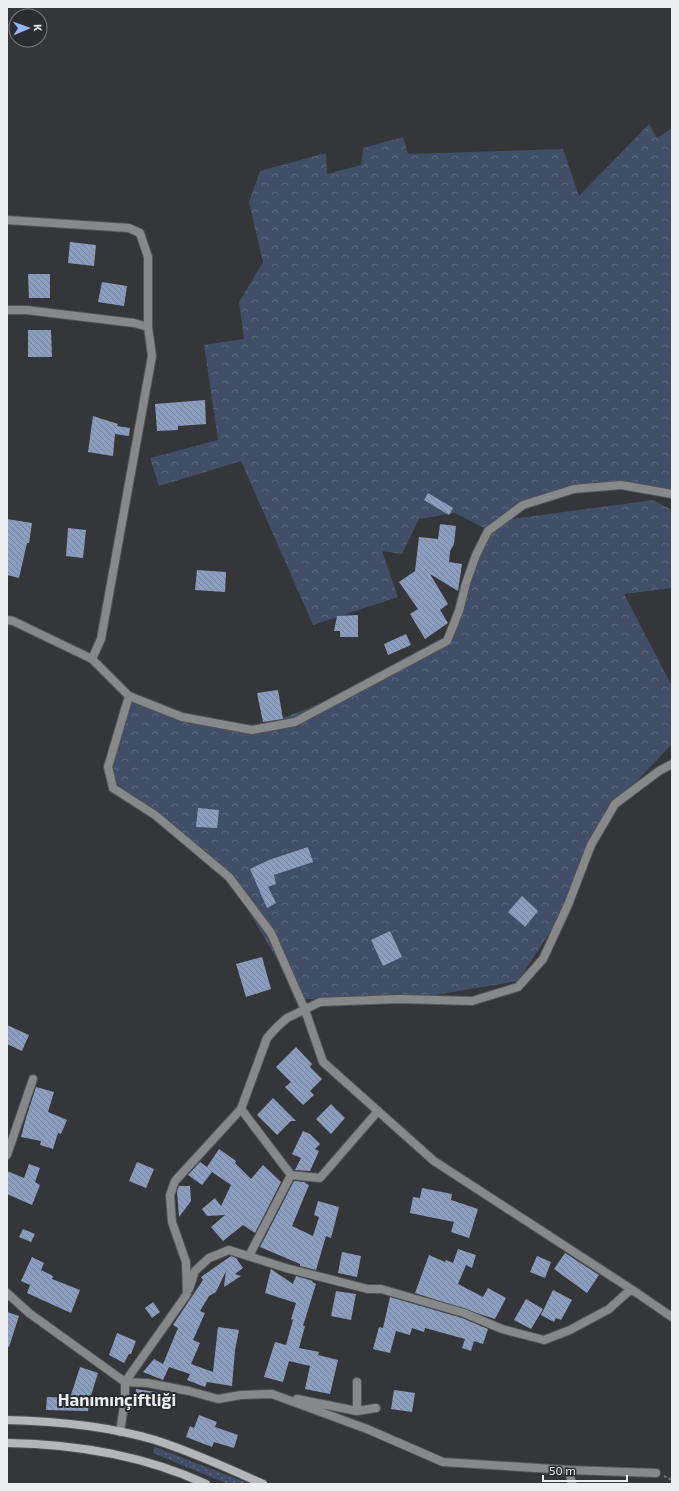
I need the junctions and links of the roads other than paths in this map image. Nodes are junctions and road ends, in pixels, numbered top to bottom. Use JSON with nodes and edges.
{"nodes":[{"id":1,"x":7,"y":220,"type":"edge"},
{"id":2,"x":7,"y":310,"type":"edge"},
{"id":3,"x":148,"y":327,"type":"junction"},
{"id":4,"x":672,"y":494,"type":"edge"},
{"id":5,"x":7,"y":620,"type":"edge"},
{"id":6,"x":92,"y":659,"type":"junction"},
{"id":7,"x":129,"y":696,"type":"junction"},
{"id":8,"x":672,"y":764,"type":"edge"},
{"id":9,"x":305,"y":1010,"type":"junction"},
{"id":10,"x":33,"y":1079,"type":"dead end"},
{"id":11,"x":241,"y":1109,"type":"junction"},
{"id":12,"x":378,"y":1111,"type":"junction"},
{"id":13,"x":7,"y":1155,"type":"edge"},
{"id":14,"x":291,"y":1175,"type":"junction"},
{"id":15,"x":249,"y":1256,"type":"junction"},
{"id":16,"x":631,"y":1289,"type":"junction"},
{"id":17,"x":7,"y":1294,"type":"edge"},
{"id":18,"x":187,"y":1294,"type":"junction"},
{"id":19,"x":672,"y":1316,"type":"edge"},
{"id":20,"x":125,"y":1382,"type":"junction"},
{"id":21,"x":358,"y":1382,"type":"dead end"},
{"id":22,"x":272,"y":1394,"type":"junction"},
{"id":23,"x":376,"y":1408,"type":"dead end"},
{"id":24,"x":357,"y":1411,"type":"junction"},
{"id":25,"x":7,"y":1420,"type":"edge"},
{"id":26,"x":120,"y":1432,"type":"junction"},
{"id":27,"x":7,"y":1442,"type":"edge"},
{"id":28,"x":569,"y":1470,"type":"junction"},
{"id":29,"x":656,"y":1473,"type":"dead end"},
{"id":30,"x":206,"y":1484,"type":"edge"},
{"id":31,"x":263,"y":1484,"type":"edge"},
{"id":32,"x":572,"y":1484,"type":"edge"}],
"edges":[{"from":1,"to":3,"type":"street"},
{"from":2,"to":3,"type":"street"},
{"from":3,"to":6,"type":"street"},
{"from":4,"to":7,"type":"street"},
{"from":5,"to":6,"type":"street"},
{"from":6,"to":7,"type":"street"},
{"from":7,"to":9,"type":"street"},
{"from":8,"to":9,"type":"street"},
{"from":9,"to":11,"type":"street"},
{"from":9,"to":12,"type":"street"},
{"from":10,"to":13,"type":"street"},
{"from":11,"to":14,"type":"street"},
{"from":11,"to":18,"type":"street"},
{"from":12,"to":14,"type":"street"},
{"from":12,"to":16,"type":"street"},
{"from":14,"to":15,"type":"street"},
{"from":15,"to":16,"type":"street"},
{"from":15,"to":18,"type":"street"},
{"from":16,"to":19,"type":"street"},
{"from":17,"to":20,"type":"street"},
{"from":18,"to":20,"type":"street"},
{"from":20,"to":22,"type":"street"},
{"from":20,"to":26,"type":"street"},
{"from":21,"to":24,"type":"street"},
{"from":22,"to":24,"type":"street"},
{"from":22,"to":28,"type":"street"},
{"from":23,"to":24,"type":"street"},
{"from":25,"to":26,"type":"main road"},
{"from":26,"to":31,"type":"main road"},
{"from":27,"to":30,"type":"main road"},
{"from":28,"to":29,"type":"street"},
{"from":28,"to":32,"type":"street"}]}
